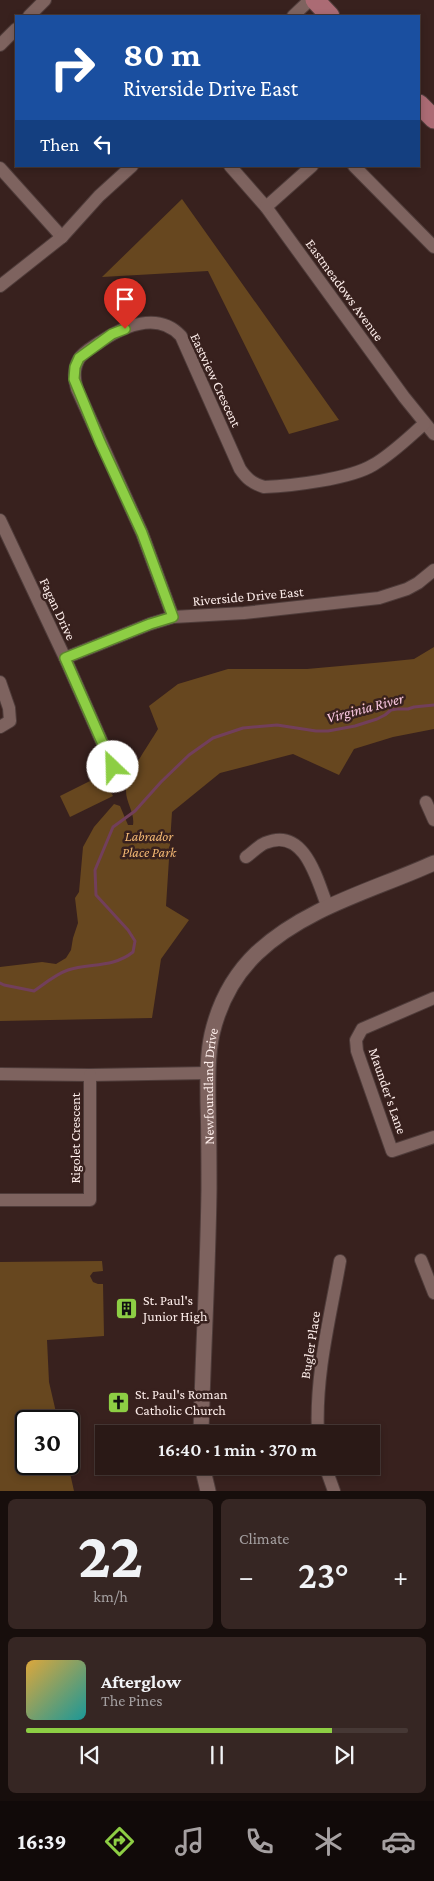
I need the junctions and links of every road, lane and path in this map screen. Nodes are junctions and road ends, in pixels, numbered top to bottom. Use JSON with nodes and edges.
{"nodes":[{"id":1,"x":45,"y":0,"type":"edge"},
{"id":2,"x":310,"y":0,"type":"edge"},
{"id":3,"x":315,"y":0,"type":"edge"},
{"id":4,"x":30,"y":15,"type":"edge"},
{"id":5,"x":294,"y":15,"type":"edge"},
{"id":6,"x":329,"y":15,"type":"edge"},
{"id":7,"x":15,"y":30,"type":"edge"},
{"id":8,"x":0,"y":45,"type":"edge"},
{"id":9,"x":420,"y":105,"type":"edge"},
{"id":10,"x":434,"y":118,"type":"edge"},
{"id":11,"x":131,"y":167,"type":"edge"},
{"id":12,"x":231,"y":167,"type":"edge"},
{"id":13,"x":311,"y":167,"type":"edge"},
{"id":14,"x":355,"y":167,"type":"edge"},
{"id":15,"x":0,"y":168,"type":"edge"},
{"id":16,"x":266,"y":207,"type":"junction"},
{"id":17,"x":62,"y":238,"type":"junction"},
{"id":18,"x":434,"y":247,"type":"edge"},
{"id":19,"x":0,"y":286,"type":"edge"},
{"id":20,"x":424,"y":424,"type":"junction"},
{"id":21,"x":434,"y":434,"type":"edge"},
{"id":22,"x":0,"y":520,"type":"edge"},
{"id":23,"x":434,"y":570,"type":"edge"},
{"id":24,"x":173,"y":617,"type":"junction"},
{"id":25,"x":65,"y":658,"type":"junction"},
{"id":26,"x":0,"y":682,"type":"edge"},
{"id":27,"x":0,"y":727,"type":"edge"},
{"id":28,"x":113,"y":767,"type":"dead end"},
{"id":29,"x":426,"y":802,"type":"dead end"},
{"id":30,"x":434,"y":820,"type":"edge"},
{"id":31,"x":246,"y":857,"type":"dead end"},
{"id":32,"x":434,"y":862,"type":"edge"},
{"id":33,"x":328,"y":908,"type":"junction"},
{"id":34,"x":434,"y":998,"type":"edge"},
{"id":35,"x":208,"y":1073,"type":"junction"},
{"id":36,"x":0,"y":1074,"type":"edge"},
{"id":37,"x":90,"y":1075,"type":"junction"},
{"id":38,"x":434,"y":1137,"type":"edge"},
{"id":39,"x":0,"y":1200,"type":"edge"},
{"id":40,"x":421,"y":1260,"type":"dead end"},
{"id":41,"x":340,"y":1261,"type":"dead end"},
{"id":42,"x":434,"y":1293,"type":"edge"},
{"id":43,"x":201,"y":1425,"type":"edge"},
{"id":44,"x":318,"y":1425,"type":"edge"},
{"id":45,"x":204,"y":1475,"type":"edge"},
{"id":46,"x":328,"y":1475,"type":"edge"},
{"id":47,"x":208,"y":1491,"type":"edge"},
{"id":48,"x":334,"y":1491,"type":"edge"}],
"edges":[{"from":1,"to":4,"type":"street"},
{"from":2,"to":5,"type":"street"},
{"from":3,"to":6,"type":"main road"},
{"from":7,"to":8,"type":"street"},
{"from":9,"to":10,"type":"main road"},
{"from":11,"to":17,"type":"street"},
{"from":12,"to":16,"type":"street","name":"Eastmeadows Avenue"},
{"from":13,"to":16,"type":"street"},
{"from":14,"to":18,"type":"street"},
{"from":15,"to":17,"type":"street"},
{"from":16,"to":20,"type":"street","name":"Eastmeadows Avenue"},
{"from":17,"to":19,"type":"street"},
{"from":20,"to":21,"type":"street","name":"Eastmeadows Avenue"},
{"from":20,"to":24,"type":"street","name":"Eastview Crescent"},
{"from":22,"to":25,"type":"street","name":"Fagan Drive"},
{"from":23,"to":24,"type":"street","name":"Riverside Drive East"},
{"from":24,"to":25,"type":"street","name":"Riverside Drive East"},
{"from":25,"to":28,"type":"street","name":"Fagan Drive"},
{"from":26,"to":27,"type":"street"},
{"from":29,"to":30,"type":"street"},
{"from":31,"to":33,"type":"street"},
{"from":32,"to":33,"type":"street","name":"Newfoundland Drive"},
{"from":33,"to":35,"type":"street","name":"Newfoundland Drive"},
{"from":34,"to":38,"type":"street","name":"Maunder's Lane"},
{"from":35,"to":37,"type":"street","name":"Rigolet Crescent"},
{"from":35,"to":43,"type":"street","name":"Newfoundland Drive"},
{"from":36,"to":37,"type":"street","name":"Rigolet Crescent"},
{"from":37,"to":39,"type":"street","name":"Rigolet Crescent"},
{"from":40,"to":42,"type":"street"},
{"from":41,"to":44,"type":"street","name":"Bugler Place"},
{"from":45,"to":47,"type":"street"},
{"from":46,"to":48,"type":"street"}]}
